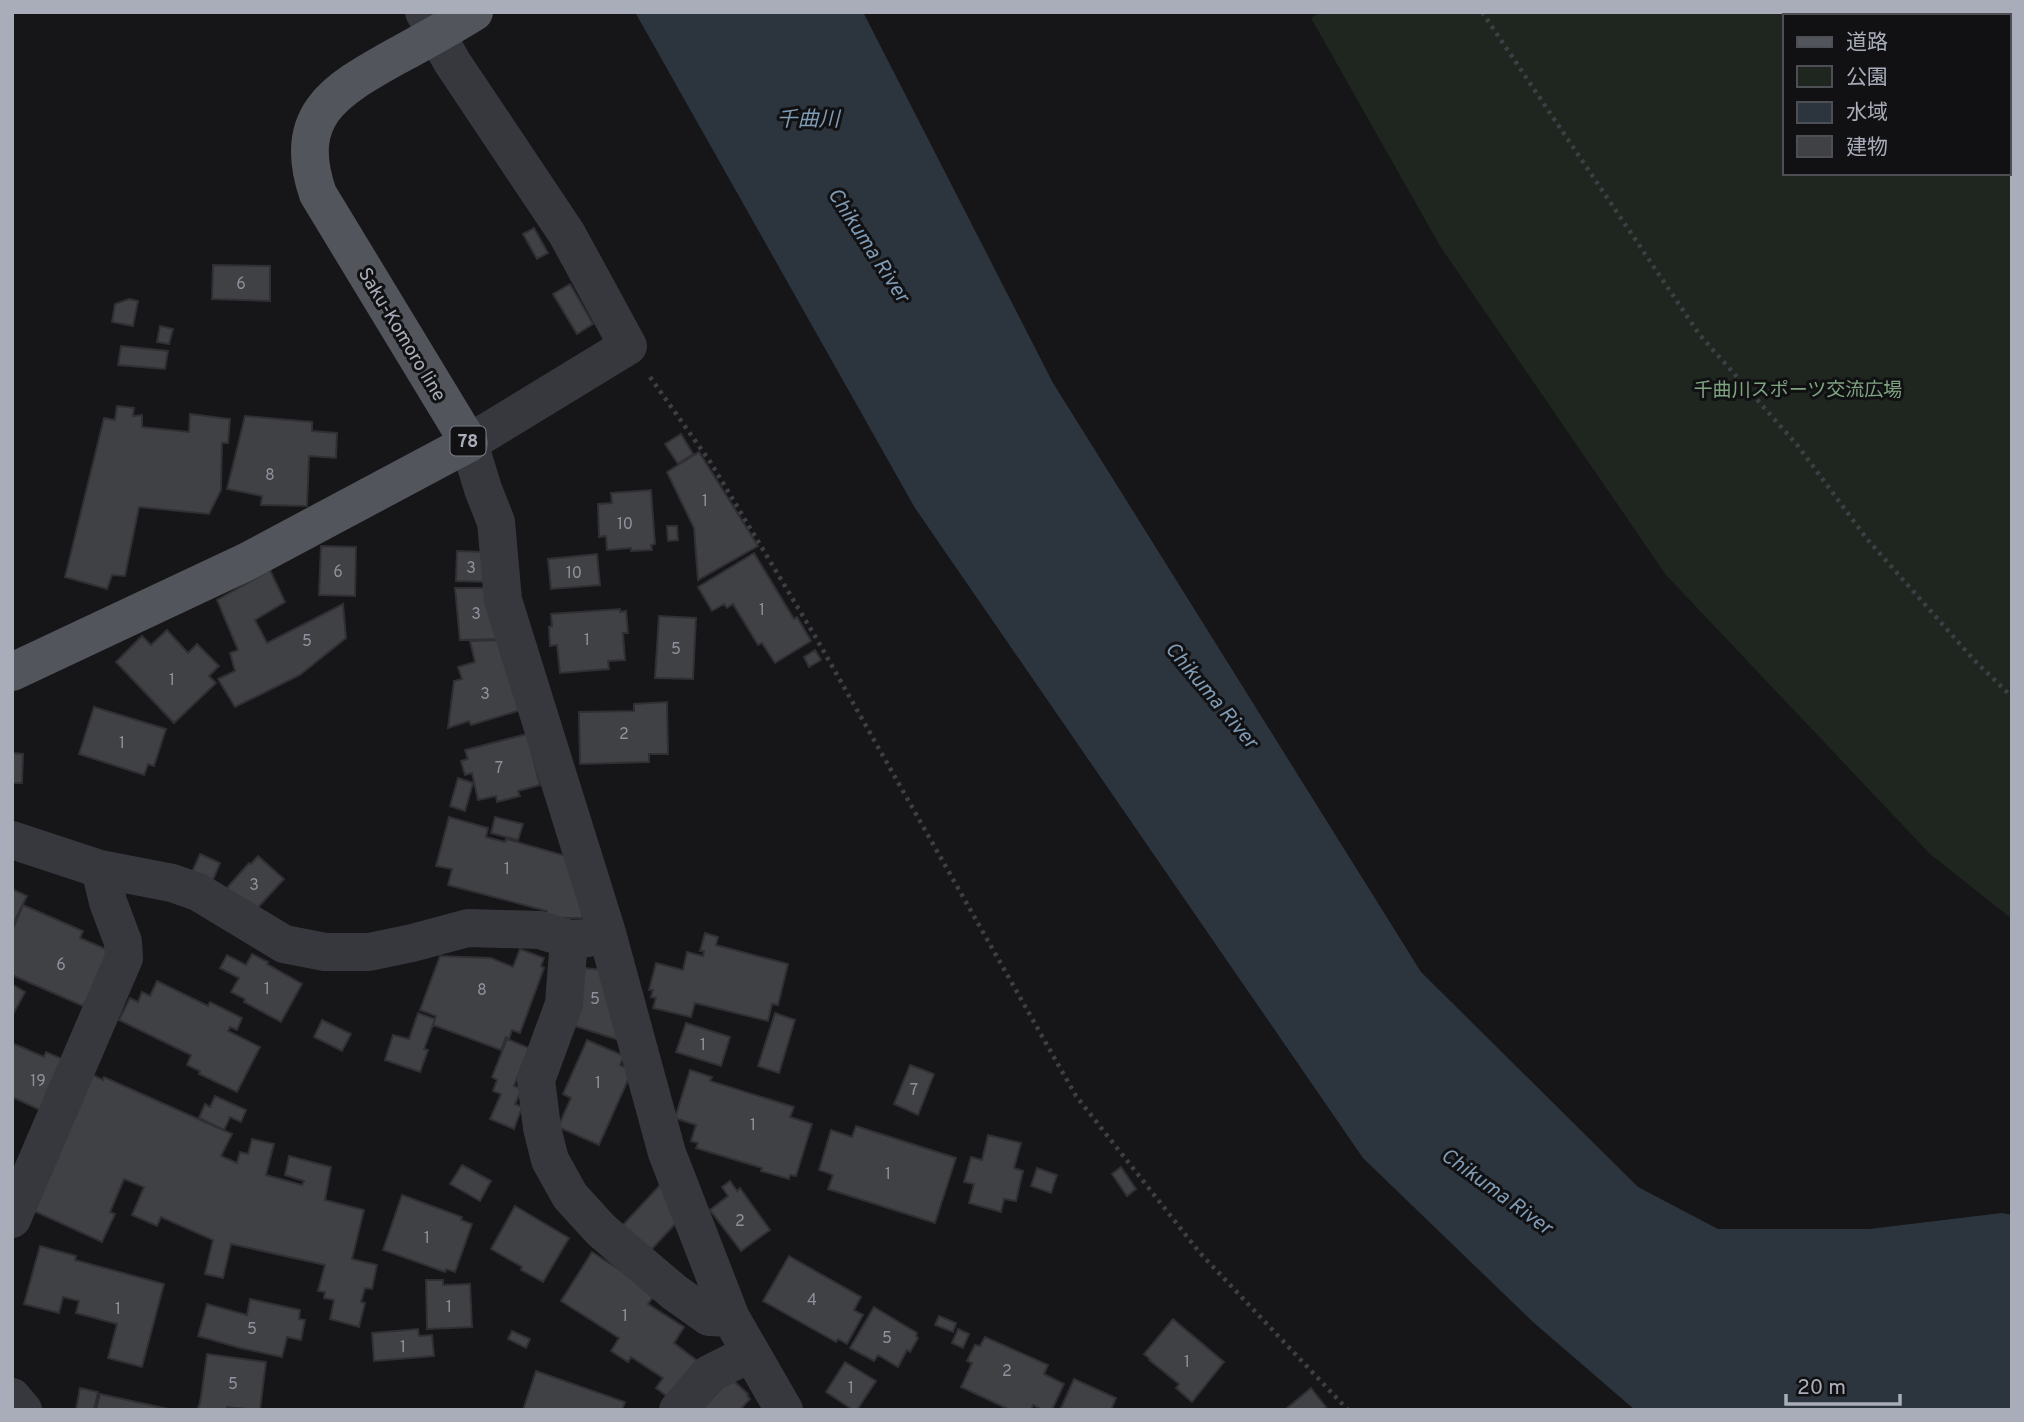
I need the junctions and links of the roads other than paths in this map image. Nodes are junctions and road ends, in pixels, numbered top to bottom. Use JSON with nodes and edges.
{"nodes":[{"id":1,"x":472,"y":13,"type":"edge"},
{"id":2,"x":430,"y":23,"type":"edge"},
{"id":3,"x":469,"y":443,"type":"junction"},
{"id":4,"x":12,"y":672,"type":"edge"},
{"id":5,"x":12,"y":840,"type":"edge"},
{"id":6,"x":100,"y":869,"type":"junction"},
{"id":7,"x":607,"y":933,"type":"junction"},
{"id":8,"x":569,"y":939,"type":"junction"},
{"id":9,"x":12,"y":1219,"type":"edge"},
{"id":10,"x":732,"y":1318,"type":"junction"},
{"id":11,"x":751,"y":1353,"type":"junction"},
{"id":12,"x":12,"y":1397,"type":"edge"},
{"id":13,"x":23,"y":1410,"type":"edge"},
{"id":14,"x":678,"y":1410,"type":"edge"},
{"id":15,"x":785,"y":1410,"type":"edge"}],
"edges":[{"from":1,"to":2,"type":"main road","name":"Saku-Komoro line","number":"78"},
{"from":2,"to":3,"type":"main road","name":"Saku-Komoro line","number":"78"},
{"from":2,"to":3,"type":"street"},
{"from":3,"to":4,"type":"main road","number":"78"},
{"from":3,"to":7,"type":"street"},
{"from":5,"to":6,"type":"street"},
{"from":6,"to":8,"type":"street"},
{"from":6,"to":9,"type":"street"},
{"from":7,"to":8,"type":"street"},
{"from":7,"to":10,"type":"street"},
{"from":8,"to":10,"type":"street"},
{"from":10,"to":11,"type":"street"},
{"from":11,"to":14,"type":"street"},
{"from":11,"to":15,"type":"street"},
{"from":12,"to":13,"type":"street"}]}
